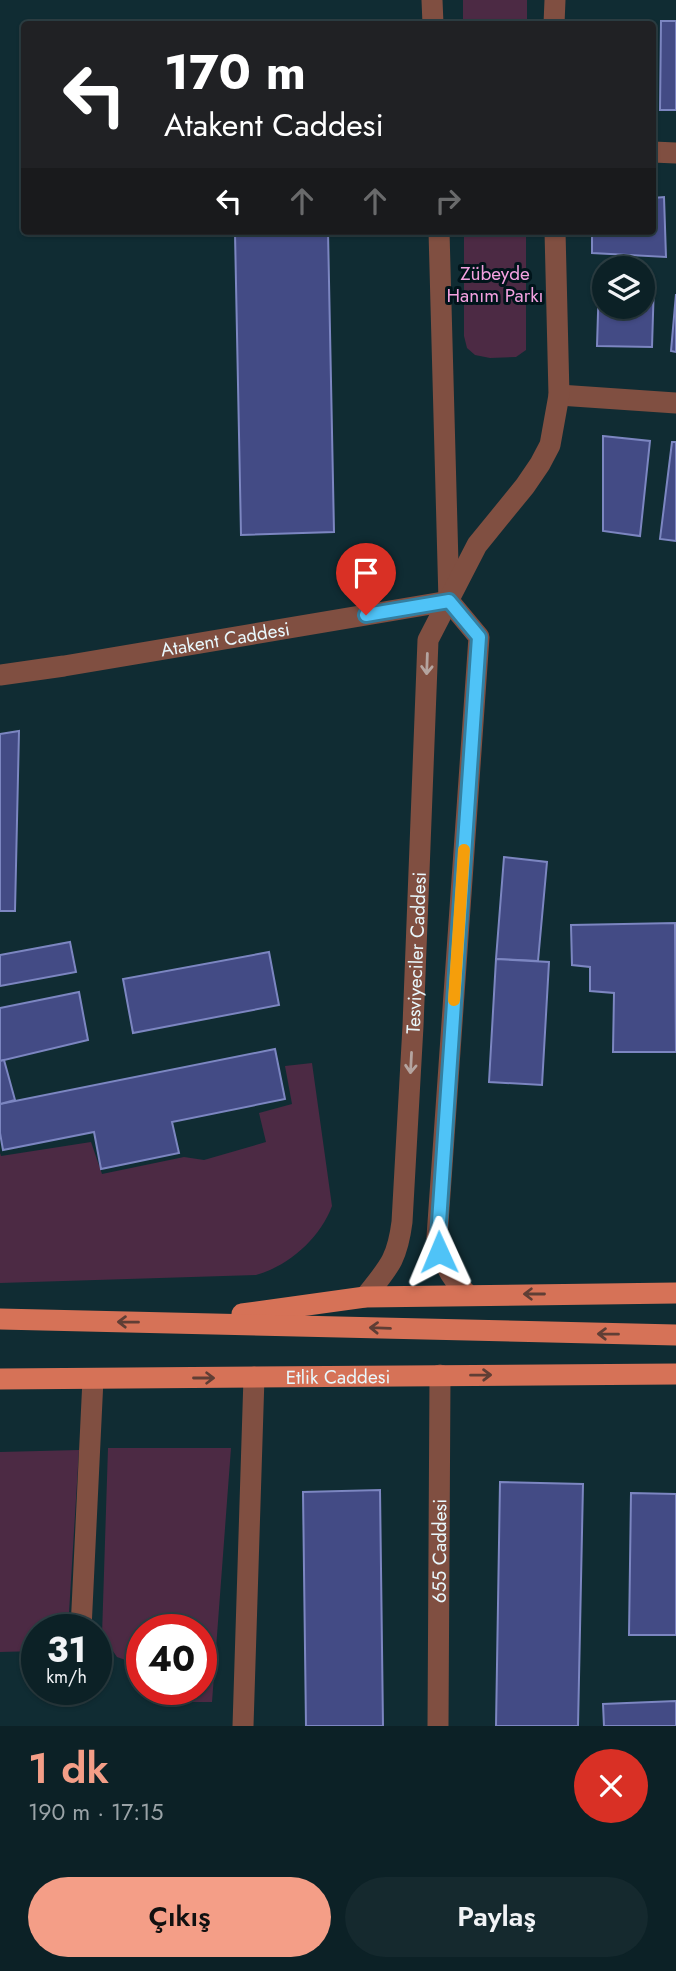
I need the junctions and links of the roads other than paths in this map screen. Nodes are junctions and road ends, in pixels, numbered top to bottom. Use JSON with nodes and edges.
{"nodes":[{"id":1,"x":432,"y":0,"type":"edge"},
{"id":2,"x":555,"y":0,"type":"edge"},
{"id":3,"x":433,"y":21,"type":"edge"},
{"id":4,"x":554,"y":21,"type":"edge"},
{"id":5,"x":656,"y":152,"type":"edge"},
{"id":6,"x":676,"y":153,"type":"edge"},
{"id":7,"x":439,"y":235,"type":"edge"},
{"id":8,"x":555,"y":235,"type":"edge"},
{"id":9,"x":559,"y":395,"type":"junction"},
{"id":10,"x":676,"y":403,"type":"edge"},
{"id":11,"x":449,"y":601,"type":"junction"},
{"id":12,"x":0,"y":674,"type":"edge"},
{"id":13,"x":676,"y":1293,"type":"edge"},
{"id":14,"x":467,"y":1294,"type":"junction"},
{"id":15,"x":365,"y":1297,"type":"junction"},
{"id":16,"x":0,"y":1319,"type":"edge"},
{"id":17,"x":179,"y":1323,"type":"junction"},
{"id":18,"x":676,"y":1335,"type":"edge"},
{"id":19,"x":582,"y":1374,"type":"junction"},
{"id":20,"x":676,"y":1374,"type":"edge"},
{"id":21,"x":440,"y":1376,"type":"junction"},
{"id":22,"x":254,"y":1377,"type":"junction"},
{"id":23,"x":93,"y":1378,"type":"junction"},
{"id":24,"x":0,"y":1379,"type":"edge"},
{"id":25,"x":62,"y":1379,"type":"junction"},
{"id":26,"x":676,"y":1388,"type":"edge"},
{"id":27,"x":0,"y":1395,"type":"edge"},
{"id":28,"x":82,"y":1614,"type":"edge"},
{"id":29,"x":243,"y":1726,"type":"edge"},
{"id":30,"x":438,"y":1726,"type":"edge"}],
"edges":[{"from":1,"to":3,"type":"street"},
{"from":2,"to":4,"type":"street"},
{"from":5,"to":6,"type":"street"},
{"from":7,"to":11,"type":"street","name":"Tesviyeciler Caddesi"},
{"from":8,"to":9,"type":"street"},
{"from":9,"to":10,"type":"street"},
{"from":9,"to":11,"type":"street"},
{"from":11,"to":12,"type":"street","name":"Atakent Caddesi"},
{"from":11,"to":14,"type":"street","name":"Tesviyeciler Caddesi"},
{"from":11,"to":15,"type":"street","name":"Tesviyeciler Caddesi","one_way":true},
{"from":13,"to":14,"type":"main road","one_way":true},
{"from":14,"to":15,"type":"main road"},
{"from":15,"to":17,"type":"main road"},
{"from":17,"to":16,"type":"main road","one_way":true},
{"from":18,"to":17,"type":"main road","one_way":true},
{"from":19,"to":20,"type":"main road","name":"Etlik Caddesi"},
{"from":21,"to":19,"type":"main road","name":"Etlik Caddesi","one_way":true},
{"from":19,"to":26,"type":"main road"},
{"from":21,"to":22,"type":"main road","name":"Etlik Caddesi"},
{"from":21,"to":30,"type":"street","name":"655 Caddesi"},
{"from":23,"to":22,"type":"main road","name":"Etlik Caddesi","one_way":true},
{"from":22,"to":29,"type":"street"},
{"from":23,"to":25,"type":"main road","name":"Etlik Caddesi"},
{"from":23,"to":28,"type":"street"},
{"from":24,"to":25,"type":"main road","name":"Etlik Caddesi"},
{"from":25,"to":27,"type":"main road"}]}
